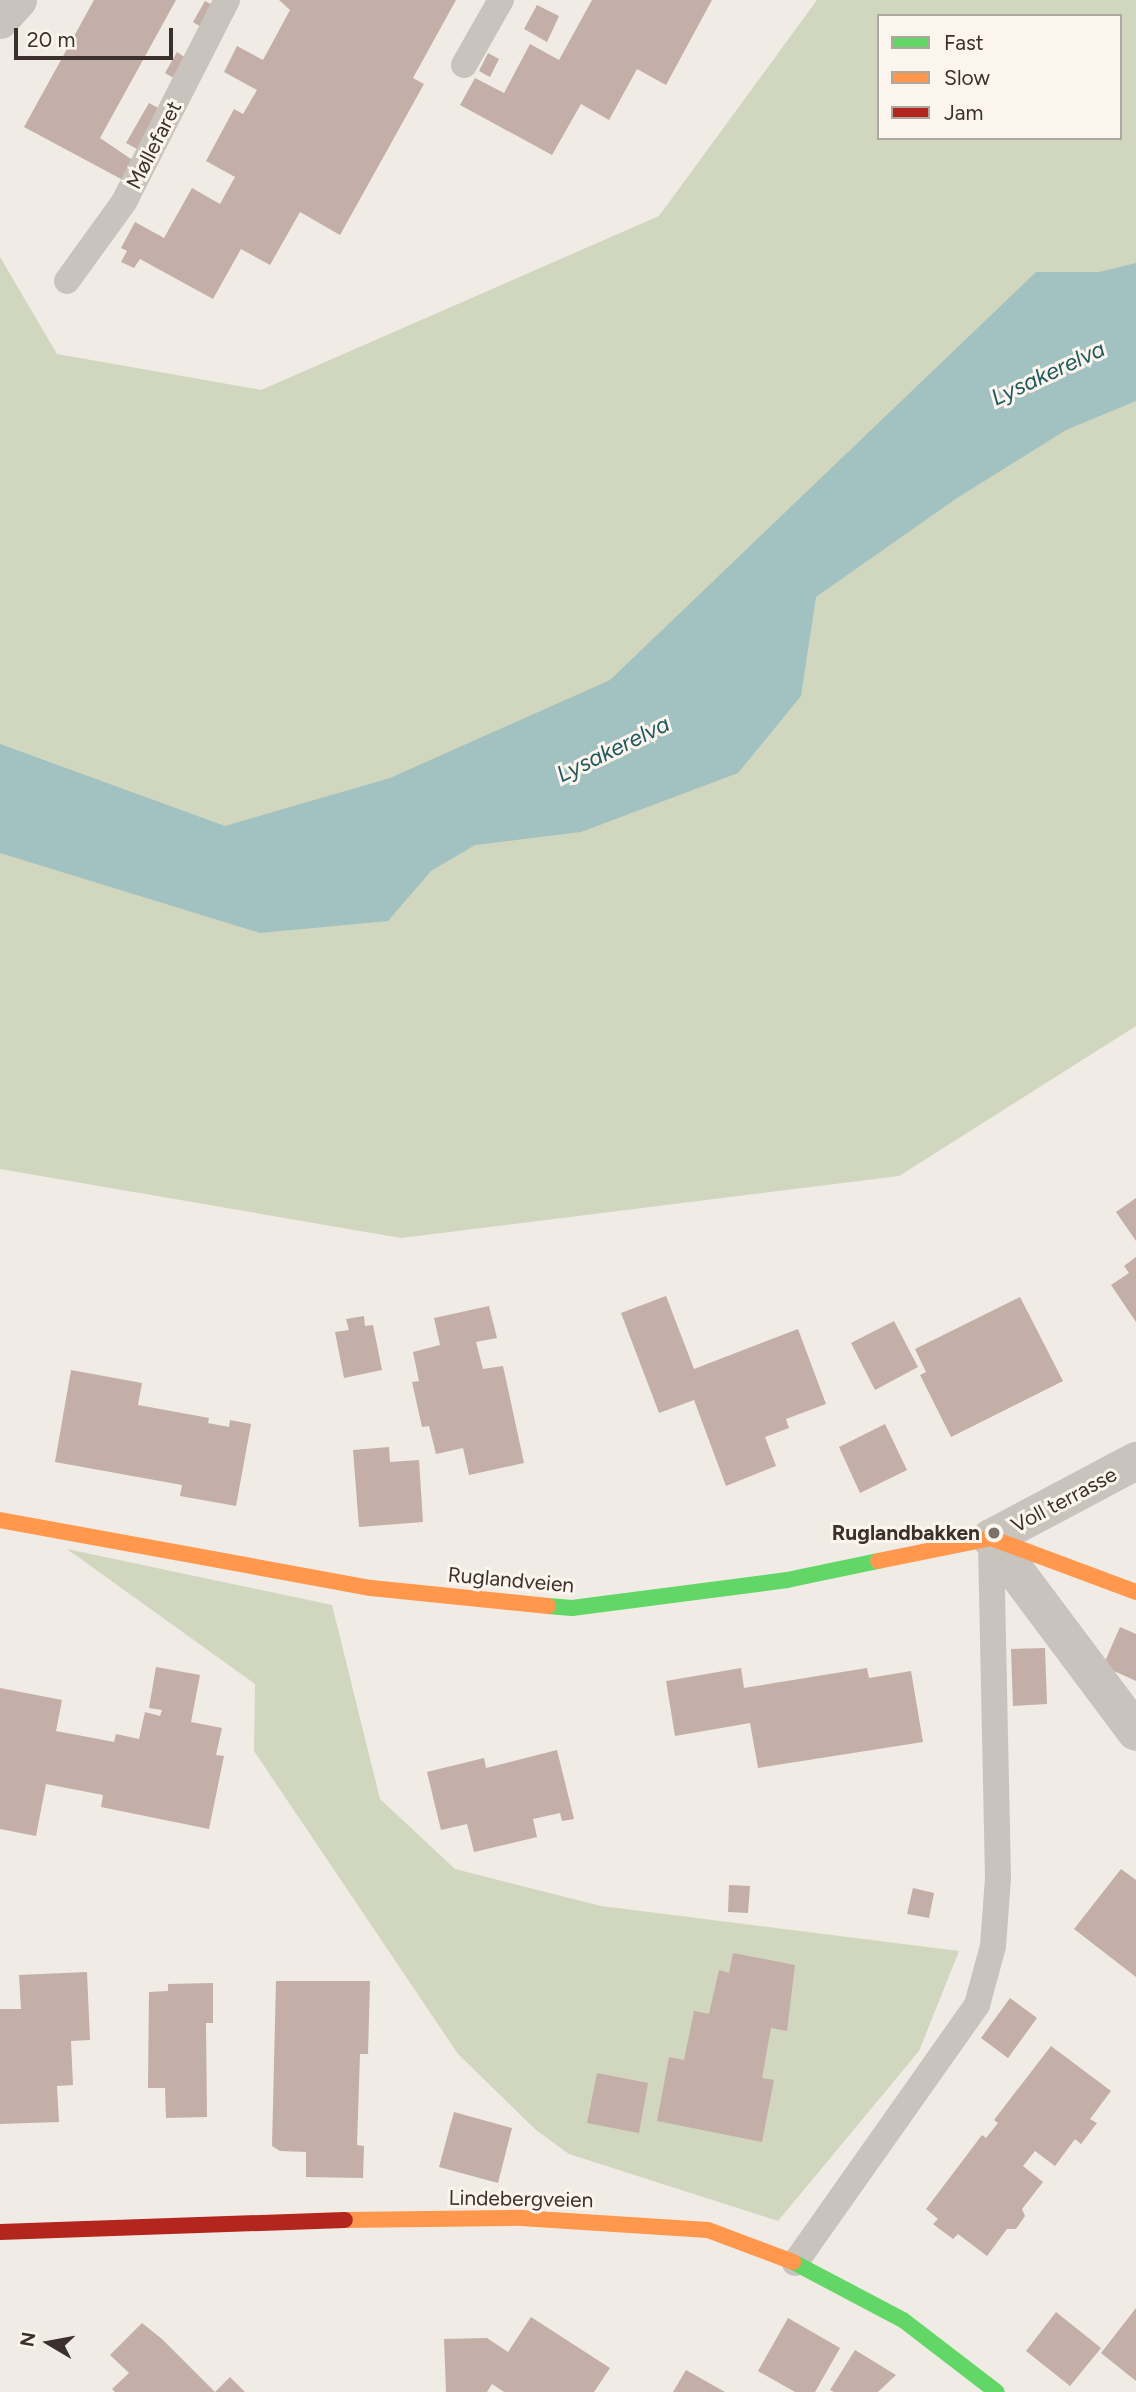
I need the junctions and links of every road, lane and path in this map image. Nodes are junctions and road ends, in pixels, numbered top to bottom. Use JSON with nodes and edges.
{"nodes":[{"id":1,"x":18,"y":0,"type":"edge"},
{"id":2,"x":227,"y":0,"type":"edge"},
{"id":3,"x":501,"y":0,"type":"edge"},
{"id":4,"x":0,"y":20,"type":"edge"},
{"id":5,"x":464,"y":65,"type":"dead end"},
{"id":6,"x":67,"y":281,"type":"dead end"},
{"id":7,"x":1136,"y":1461,"type":"edge"},
{"id":8,"x":0,"y":1520,"type":"edge"},
{"id":9,"x":991,"y":1538,"type":"junction"},
{"id":10,"x":1136,"y":1592,"type":"edge"},
{"id":11,"x":1136,"y":1732,"type":"edge"},
{"id":12,"x":0,"y":2232,"type":"edge"},
{"id":13,"x":795,"y":2263,"type":"junction"},
{"id":14,"x":997,"y":2392,"type":"edge"}],
"edges":[{"from":1,"to":4,"type":"street"},
{"from":2,"to":6,"type":"lane","name":"Møllefaret"},
{"from":3,"to":5,"type":"lane"},
{"from":7,"to":9,"type":"street","name":"Voll terrasse"},
{"from":8,"to":9,"type":"street","name":"Ruglandveien"},
{"from":9,"to":10,"type":"street"},
{"from":9,"to":11,"type":"street"},
{"from":9,"to":13,"type":"lane"},
{"from":12,"to":13,"type":"street","name":"Lindebergveien"},
{"from":13,"to":14,"type":"street","name":"Lindebergveien"}]}
